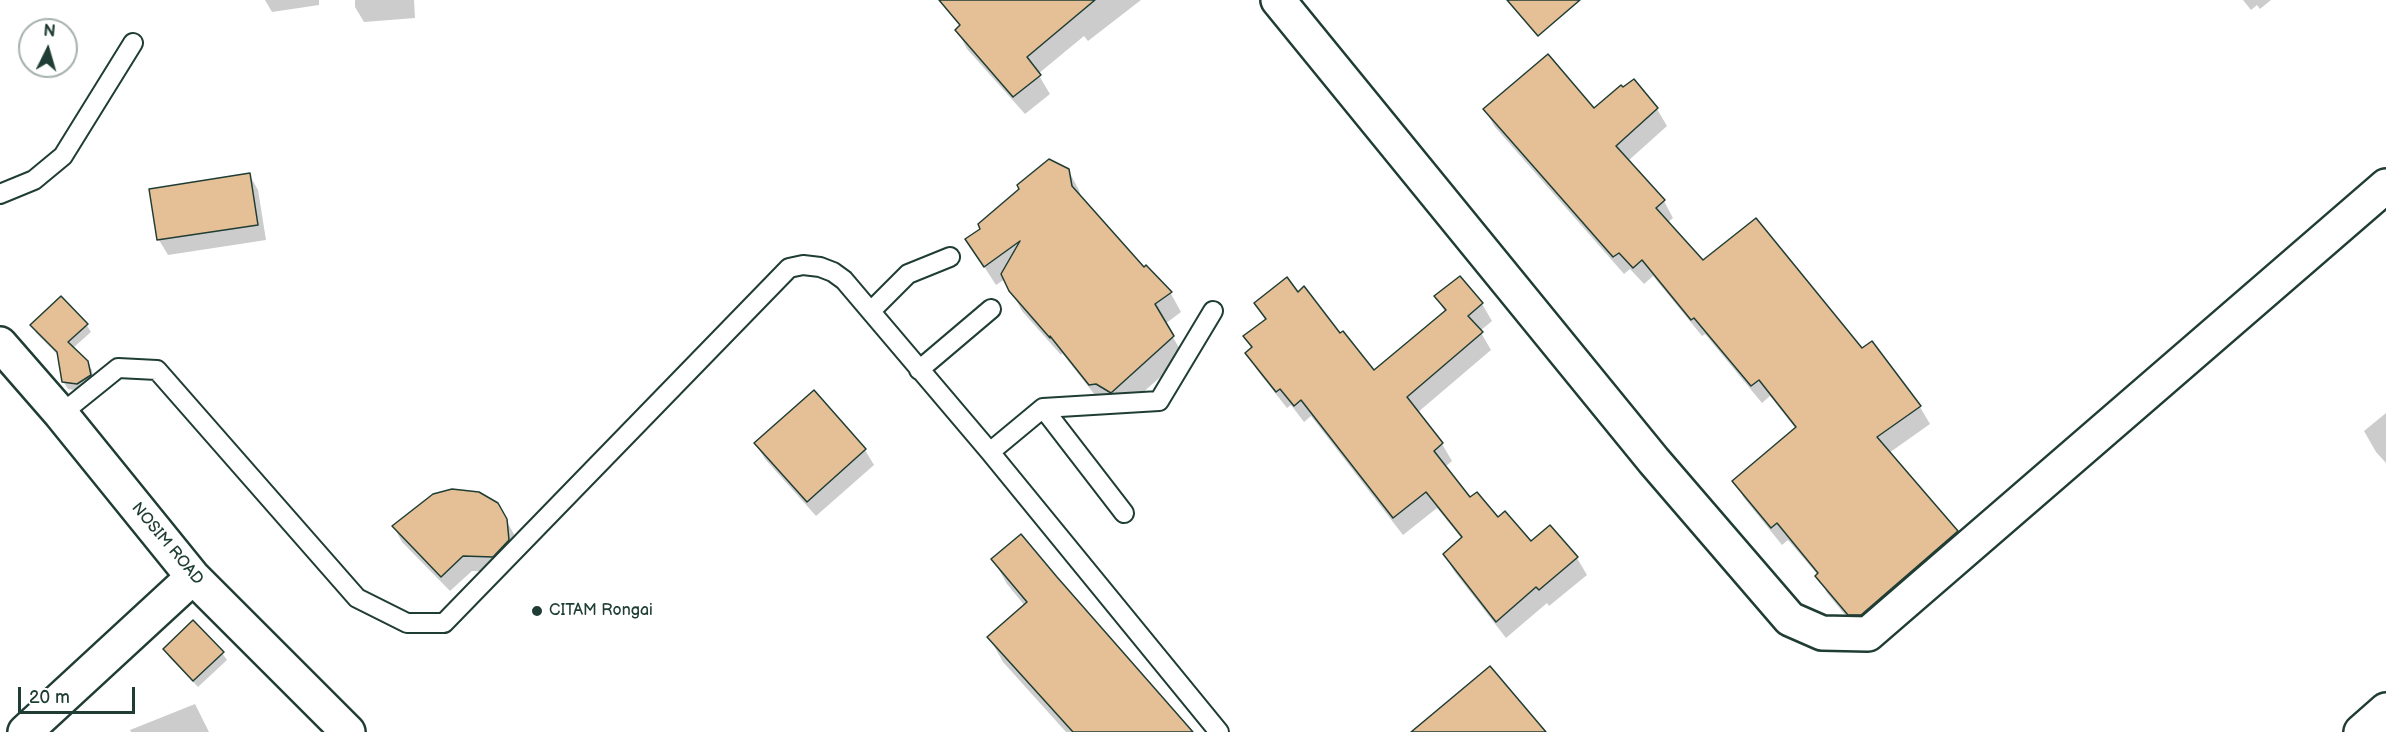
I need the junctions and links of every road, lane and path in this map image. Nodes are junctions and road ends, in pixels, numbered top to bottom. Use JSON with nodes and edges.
{"nodes":[{"id":1,"x":1278,"y":0,"type":"edge"},
{"id":2,"x":133,"y":43,"type":"dead end"},
{"id":3,"x":2386,"y":186,"type":"edge"},
{"id":4,"x":0,"y":194,"type":"edge"},
{"id":5,"x":950,"y":257,"type":"dead end"},
{"id":6,"x":991,"y":309,"type":"dead end"},
{"id":7,"x":871,"y":311,"type":"junction"},
{"id":8,"x":1214,"y":311,"type":"dead end"},
{"id":9,"x":0,"y":344,"type":"edge"},
{"id":10,"x":919,"y":370,"type":"junction"},
{"id":11,"x":1043,"y":408,"type":"junction"},
{"id":12,"x":62,"y":414,"type":"junction"},
{"id":13,"x":990,"y":452,"type":"junction"},
{"id":14,"x":1124,"y":513,"type":"dead end"},
{"id":15,"x":193,"y":577,"type":"junction"},
{"id":16,"x":2386,"y":710,"type":"edge"},
{"id":17,"x":25,"y":732,"type":"edge"},
{"id":18,"x":348,"y":732,"type":"edge"},
{"id":19,"x":1219,"y":732,"type":"edge"},
{"id":20,"x":2361,"y":732,"type":"edge"}],
"edges":[{"from":1,"to":3,"type":"main road"},
{"from":2,"to":4,"type":"lane"},
{"from":5,"to":7,"type":"lane"},
{"from":6,"to":10,"type":"lane"},
{"from":7,"to":10,"type":"lane"},
{"from":7,"to":12,"type":"lane"},
{"from":8,"to":11,"type":"lane"},
{"from":9,"to":12,"type":"main road","name":"NOSIM ROAD"},
{"from":10,"to":13,"type":"lane"},
{"from":11,"to":13,"type":"lane"},
{"from":11,"to":14,"type":"lane"},
{"from":12,"to":15,"type":"main road","name":"NOSIM ROAD"},
{"from":13,"to":19,"type":"lane"},
{"from":15,"to":17,"type":"main road"},
{"from":15,"to":18,"type":"main road","name":"NOSIM ROAD"},
{"from":16,"to":20,"type":"main road"}]}
